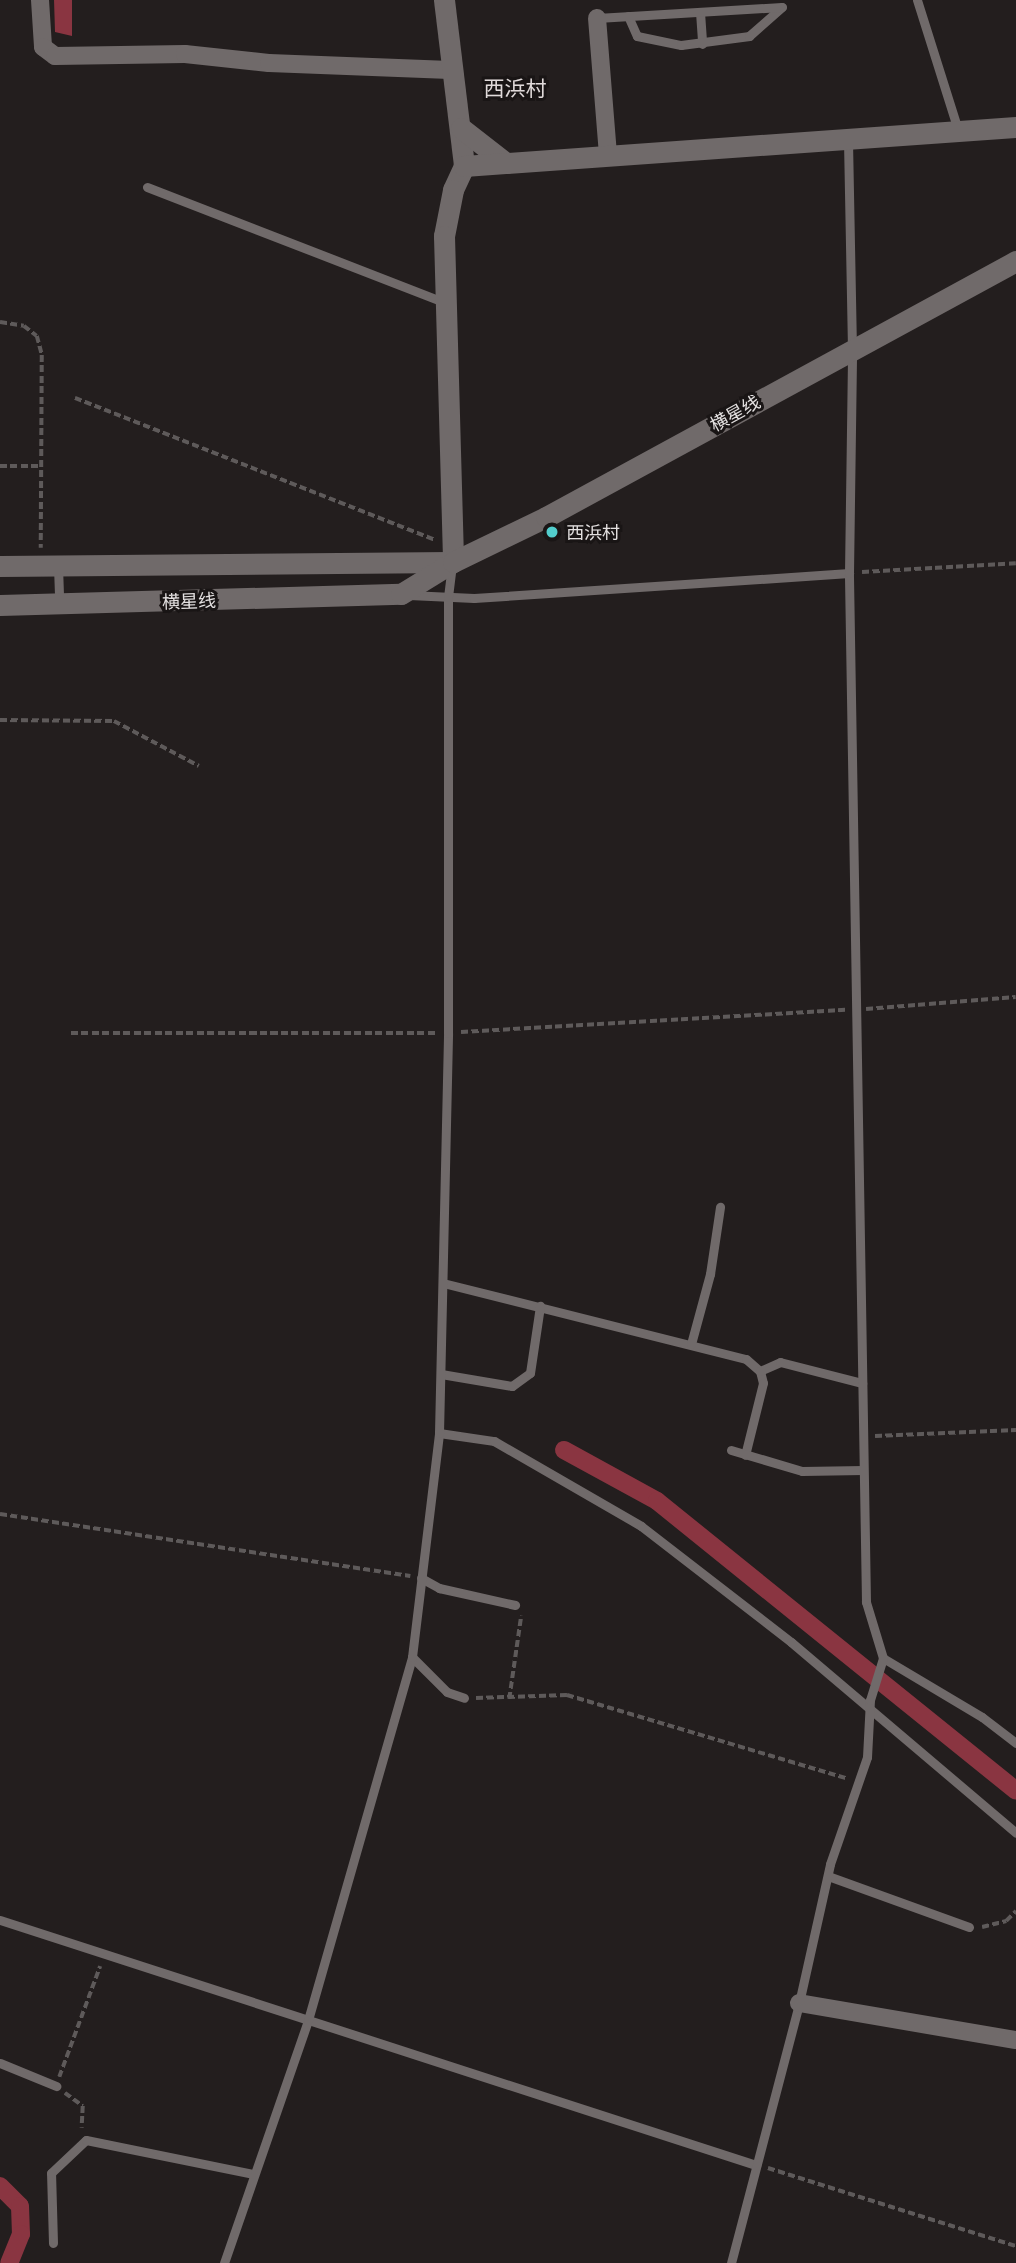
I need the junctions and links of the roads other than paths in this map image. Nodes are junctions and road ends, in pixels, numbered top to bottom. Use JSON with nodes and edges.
{"nodes":[{"id":1,"x":40,"y":0,"type":"edge"},
{"id":2,"x":444,"y":0,"type":"edge"},
{"id":3,"x":917,"y":0,"type":"edge"},
{"id":4,"x":700,"y":12,"type":"junction"},
{"id":5,"x":628,"y":16,"type":"junction"},
{"id":6,"x":597,"y":18,"type":"joint"},
{"id":7,"x":702,"y":44,"type":"junction"},
{"id":8,"x":450,"y":70,"type":"junction"},
{"id":9,"x":1016,"y":127,"type":"edge"},
{"id":10,"x":461,"y":128,"type":"junction"},
{"id":11,"x":958,"y":130,"type":"junction"},
{"id":12,"x":848,"y":139,"type":"junction"},
{"id":13,"x":608,"y":156,"type":"junction"},
{"id":14,"x":506,"y":163,"type":"junction"},
{"id":15,"x":464,"y":166,"type":"junction"},
{"id":16,"x":147,"y":187,"type":"dead end"},
{"id":17,"x":1016,"y":261,"type":"edge"},
{"id":18,"x":448,"y":304,"type":"junction"},
{"id":19,"x":852,"y":349,"type":"junction"},
{"id":20,"x":452,"y":554,"type":"junction"},
{"id":21,"x":0,"y":566,"type":"edge"},
{"id":22,"x":49,"y":566,"type":"junction"},
{"id":23,"x":849,"y":573,"type":"junction"},
{"id":24,"x":401,"y":594,"type":"junction"},
{"id":25,"x":448,"y":597,"type":"junction"},
{"id":26,"x":0,"y":605,"type":"edge"},
{"id":27,"x":59,"y":605,"type":"junction"},
{"id":28,"x":720,"y":1207,"type":"dead end"},
{"id":29,"x":443,"y":1283,"type":"junction"},
{"id":30,"x":540,"y":1306,"type":"junction"},
{"id":31,"x":691,"y":1344,"type":"junction"},
{"id":32,"x":760,"y":1371,"type":"junction"},
{"id":33,"x":441,"y":1374,"type":"junction"},
{"id":34,"x":862,"y":1383,"type":"junction"},
{"id":35,"x":439,"y":1433,"type":"junction"},
{"id":36,"x":731,"y":1450,"type":"dead end"},
{"id":37,"x":745,"y":1455,"type":"junction"},
{"id":38,"x":863,"y":1470,"type":"junction"},
{"id":39,"x":421,"y":1578,"type":"junction"},
{"id":40,"x":515,"y":1605,"type":"road end"},
{"id":41,"x":412,"y":1657,"type":"junction"},
{"id":42,"x":883,"y":1658,"type":"junction"},
{"id":43,"x":464,"y":1698,"type":"road end"},
{"id":44,"x":869,"y":1704,"type":"junction"},
{"id":45,"x":1016,"y":1743,"type":"edge"},
{"id":46,"x":1016,"y":1833,"type":"edge"},
{"id":47,"x":828,"y":1876,"type":"junction"},
{"id":48,"x":0,"y":1920,"type":"edge"},
{"id":49,"x":969,"y":1927,"type":"road end"},
{"id":50,"x":799,"y":2003,"type":"junction"},
{"id":51,"x":308,"y":2020,"type":"junction"},
{"id":52,"x":1016,"y":2040,"type":"edge"},
{"id":53,"x":0,"y":2063,"type":"edge"},
{"id":54,"x":56,"y":2086,"type":"road end"},
{"id":55,"x":756,"y":2165,"type":"junction"},
{"id":56,"x":253,"y":2174,"type":"junction"},
{"id":57,"x":53,"y":2243,"type":"dead end"},
{"id":58,"x":224,"y":2263,"type":"edge"},
{"id":59,"x":731,"y":2263,"type":"edge"}],
"edges":[{"from":1,"to":8,"type":"street"},
{"from":2,"to":8,"type":"street"},
{"from":3,"to":11,"type":"lane"},
{"from":4,"to":5,"type":"lane"},
{"from":4,"to":7,"type":"lane"},
{"from":4,"to":7,"type":"lane"},
{"from":5,"to":6,"type":"lane"},
{"from":5,"to":7,"type":"lane"},
{"from":6,"to":13,"type":"street"},
{"from":8,"to":10,"type":"street"},
{"from":9,"to":11,"type":"street"},
{"from":10,"to":14,"type":"street"},
{"from":10,"to":15,"type":"street"},
{"from":11,"to":12,"type":"street"},
{"from":12,"to":13,"type":"street"},
{"from":12,"to":19,"type":"lane"},
{"from":13,"to":14,"type":"street"},
{"from":14,"to":15,"type":"street"},
{"from":15,"to":18,"type":"street"},
{"from":16,"to":18,"type":"lane"},
{"from":17,"to":19,"type":"street","name":"横星线"},
{"from":18,"to":20,"type":"street"},
{"from":19,"to":20,"type":"street","name":"横星线"},
{"from":19,"to":23,"type":"lane"},
{"from":20,"to":22,"type":"street","name":"横星线"},
{"from":20,"to":24,"type":"street","name":"横星线"},
{"from":20,"to":25,"type":"lane"},
{"from":21,"to":22,"type":"street","name":"横星线"},
{"from":22,"to":27,"type":"lane"},
{"from":23,"to":25,"type":"lane"},
{"from":23,"to":34,"type":"lane"},
{"from":24,"to":25,"type":"lane"},
{"from":24,"to":27,"type":"street","name":"横星线"},
{"from":25,"to":29,"type":"lane"},
{"from":26,"to":27,"type":"street","name":"横星线"},
{"from":28,"to":31,"type":"lane"},
{"from":29,"to":30,"type":"lane"},
{"from":29,"to":33,"type":"lane"},
{"from":30,"to":31,"type":"lane"},
{"from":30,"to":33,"type":"lane"},
{"from":31,"to":32,"type":"lane"},
{"from":32,"to":34,"type":"lane"},
{"from":32,"to":37,"type":"lane"},
{"from":33,"to":35,"type":"lane"},
{"from":34,"to":38,"type":"lane"},
{"from":35,"to":39,"type":"lane"},
{"from":35,"to":44,"type":"lane"},
{"from":36,"to":37,"type":"lane"},
{"from":37,"to":38,"type":"lane"},
{"from":38,"to":42,"type":"lane"},
{"from":39,"to":40,"type":"lane"},
{"from":39,"to":41,"type":"lane"},
{"from":41,"to":43,"type":"lane"},
{"from":41,"to":51,"type":"lane"},
{"from":42,"to":44,"type":"lane"},
{"from":42,"to":45,"type":"lane"},
{"from":44,"to":46,"type":"lane"},
{"from":44,"to":47,"type":"lane"},
{"from":47,"to":49,"type":"lane"},
{"from":47,"to":50,"type":"lane"},
{"from":48,"to":51,"type":"lane"},
{"from":50,"to":52,"type":"street"},
{"from":50,"to":55,"type":"lane"},
{"from":51,"to":55,"type":"lane"},
{"from":51,"to":56,"type":"lane"},
{"from":53,"to":54,"type":"lane"},
{"from":55,"to":59,"type":"lane"},
{"from":56,"to":57,"type":"lane"},
{"from":56,"to":58,"type":"lane"}]}
